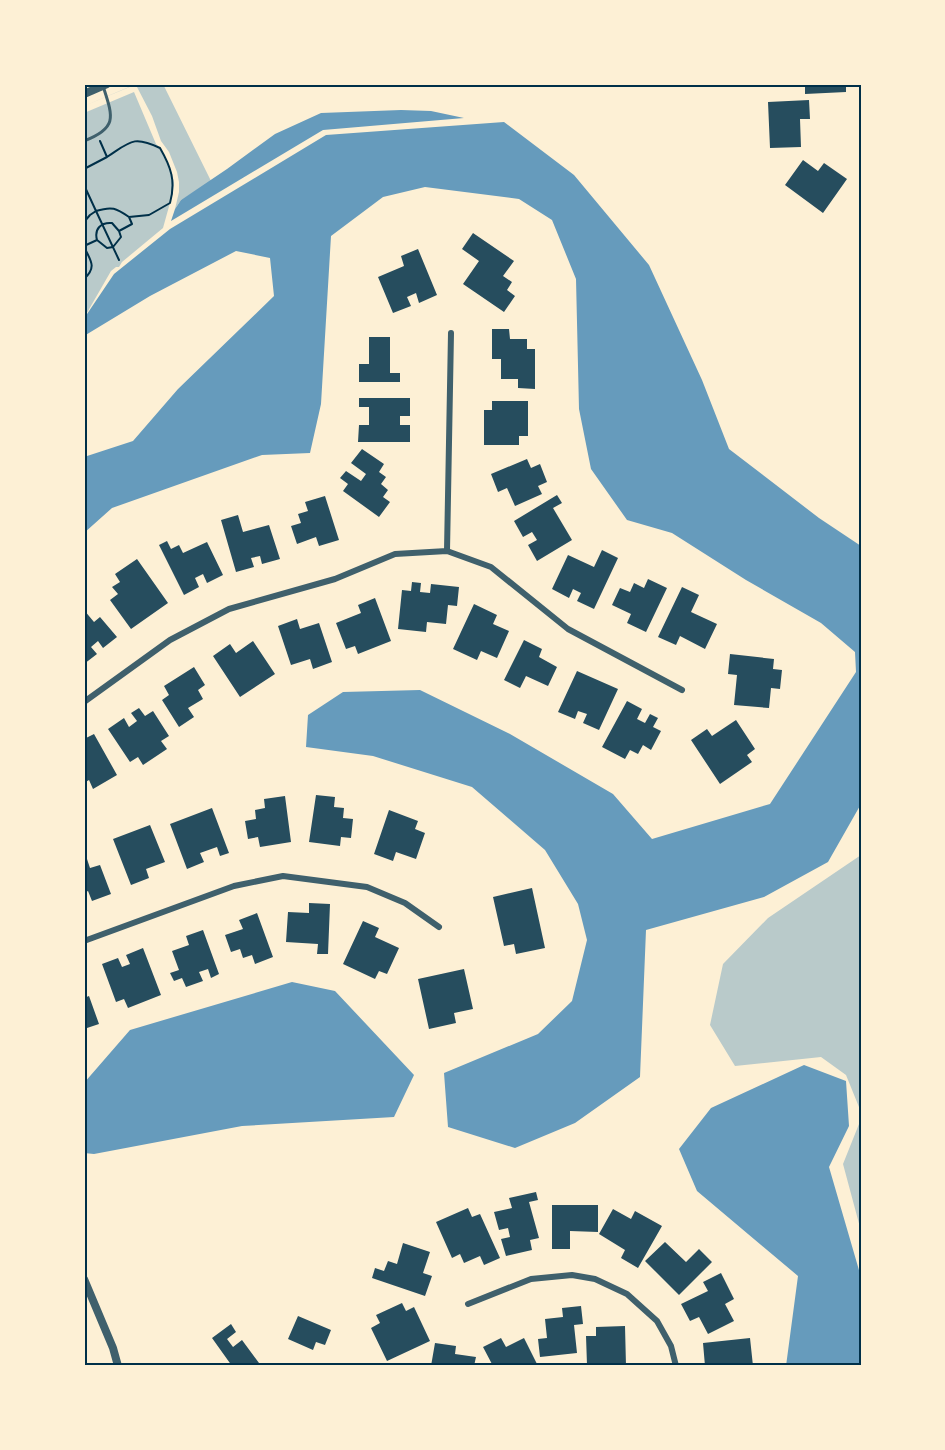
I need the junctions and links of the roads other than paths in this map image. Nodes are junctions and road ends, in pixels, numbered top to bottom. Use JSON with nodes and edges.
{"nodes":[{"id":1,"x":105,"y":85,"type":"edge"},
{"id":2,"x":84,"y":94,"type":"edge"},
{"id":3,"x":84,"y":141,"type":"edge"},
{"id":4,"x":451,"y":333,"type":"dead end"},
{"id":5,"x":447,"y":551,"type":"junction"},
{"id":6,"x":682,"y":690,"type":"dead end"},
{"id":7,"x":84,"y":702,"type":"edge"},
{"id":8,"x":439,"y":927,"type":"dead end"},
{"id":9,"x":84,"y":941,"type":"edge"},
{"id":10,"x":84,"y":1279,"type":"edge"},
{"id":11,"x":468,"y":1304,"type":"dead end"},
{"id":12,"x":118,"y":1366,"type":"edge"},
{"id":13,"x":676,"y":1366,"type":"edge"}],
"edges":[{"from":1,"to":2,"type":"street"},
{"from":1,"to":3,"type":"lane"},
{"from":4,"to":5,"type":"street"},
{"from":5,"to":6,"type":"street"},
{"from":5,"to":7,"type":"street"},
{"from":8,"to":9,"type":"street"},
{"from":10,"to":12,"type":"street"},
{"from":11,"to":13,"type":"street"}]}
